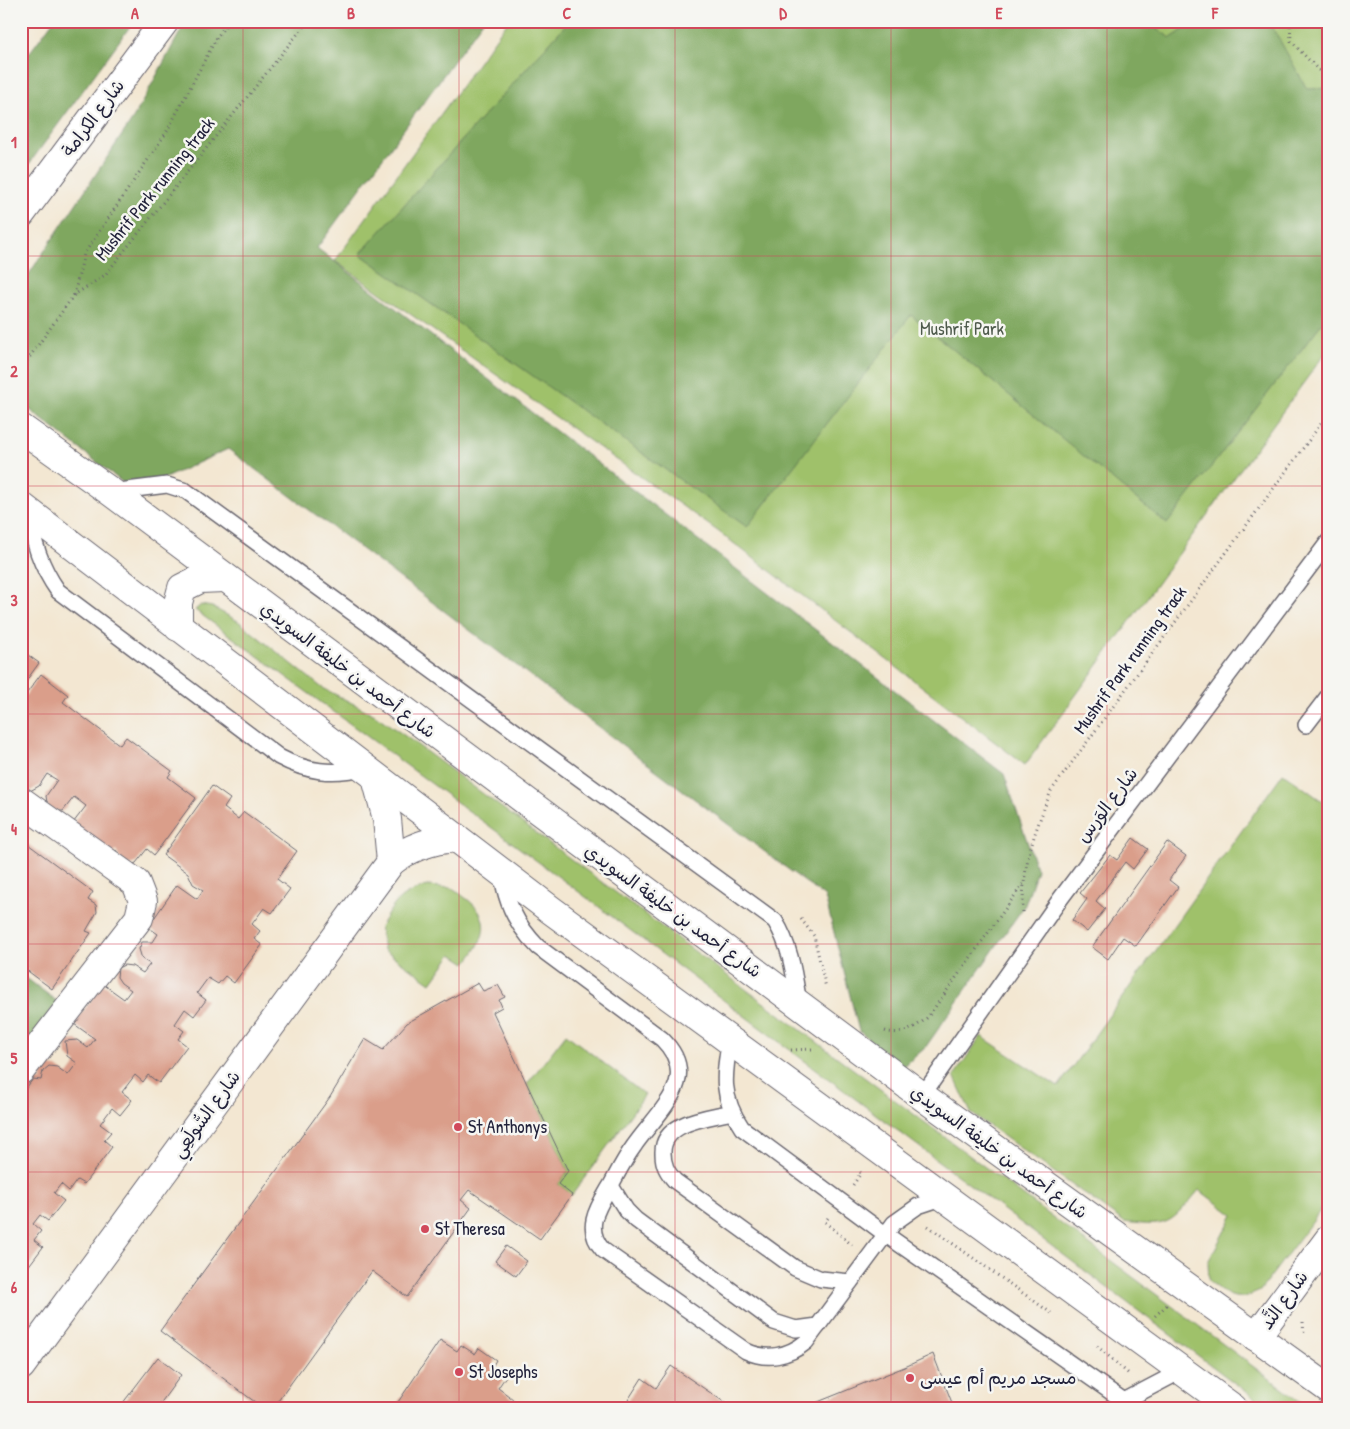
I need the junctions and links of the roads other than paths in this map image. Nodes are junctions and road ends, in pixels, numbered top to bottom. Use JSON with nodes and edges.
{"nodes":[{"id":1,"x":165,"y":21,"type":"edge"},
{"id":2,"x":21,"y":214,"type":"edge"},
{"id":3,"x":21,"y":428,"type":"edge"},
{"id":4,"x":111,"y":492,"type":"junction"},
{"id":5,"x":26,"y":509,"type":"edge"},
{"id":6,"x":1329,"y":541,"type":"edge"},
{"id":7,"x":224,"y":578,"type":"junction"},
{"id":8,"x":178,"y":627,"type":"junction"},
{"id":9,"x":1329,"y":695,"type":"edge"},
{"id":10,"x":1306,"y":725,"type":"dead end"},
{"id":11,"x":369,"y":773,"type":"junction"},
{"id":12,"x":21,"y":801,"type":"edge"},
{"id":13,"x":455,"y":838,"type":"junction"},
{"id":14,"x":391,"y":862,"type":"junction"},
{"id":15,"x":502,"y":873,"type":"junction"},
{"id":16,"x":799,"y":1004,"type":"junction"},
{"id":17,"x":730,"y":1040,"type":"junction"},
{"id":18,"x":21,"y":1070,"type":"edge"},
{"id":19,"x":922,"y":1096,"type":"junction"},
{"id":20,"x":732,"y":1112,"type":"junction"},
{"id":21,"x":611,"y":1186,"type":"junction"},
{"id":22,"x":945,"y":1197,"type":"junction"},
{"id":23,"x":886,"y":1234,"type":"junction"},
{"id":24,"x":1329,"y":1239,"type":"edge"},
{"id":25,"x":850,"y":1282,"type":"junction"},
{"id":26,"x":818,"y":1326,"type":"junction"},
{"id":27,"x":1256,"y":1337,"type":"junction"},
{"id":28,"x":21,"y":1366,"type":"edge"},
{"id":29,"x":1183,"y":1370,"type":"junction"},
{"id":30,"x":1329,"y":1389,"type":"edge"},
{"id":31,"x":1124,"y":1404,"type":"edge"},
{"id":32,"x":1221,"y":1404,"type":"edge"}],
"edges":[{"from":1,"to":2,"type":"street","name":"شارع الكرامة"},
{"from":3,"to":4,"type":"street","name":"شارع أحمد بن خليفة السويدي"},
{"from":4,"to":7,"type":"street","name":"شارع أحمد بن خليفة السويدي"},
{"from":4,"to":16,"type":"lane"},
{"from":5,"to":8,"type":"street"},
{"from":5,"to":11,"type":"lane"},
{"from":6,"to":19,"type":"lane","name":"شارع الوَرس"},
{"from":7,"to":8,"type":"street"},
{"from":7,"to":16,"type":"street","name":"شارع أحمد بن خليفة السويدي"},
{"from":8,"to":11,"type":"street"},
{"from":9,"to":10,"type":"lane"},
{"from":11,"to":13,"type":"street"},
{"from":11,"to":14,"type":"street"},
{"from":12,"to":18,"type":"street"},
{"from":13,"to":14,"type":"street","name":"شارع السُّولَعِي"},
{"from":13,"to":15,"type":"street"},
{"from":14,"to":28,"type":"street","name":"شارع السُّولَعِي"},
{"from":15,"to":17,"type":"street"},
{"from":15,"to":21,"type":"lane"},
{"from":16,"to":19,"type":"street","name":"شارع أحمد بن خليفة السويدي"},
{"from":17,"to":20,"type":"lane"},
{"from":17,"to":22,"type":"street"},
{"from":19,"to":27,"type":"street","name":"شارع أحمد بن خليفة السويدي"},
{"from":20,"to":23,"type":"lane"},
{"from":20,"to":25,"type":"lane"},
{"from":21,"to":26,"type":"lane"},
{"from":21,"to":26,"type":"lane"},
{"from":22,"to":23,"type":"lane"},
{"from":22,"to":29,"type":"street"},
{"from":23,"to":25,"type":"lane"},
{"from":23,"to":31,"type":"lane"},
{"from":24,"to":27,"type":"street","name":"شارع النَّد"},
{"from":25,"to":26,"type":"lane"},
{"from":27,"to":30,"type":"street","name":"شارع أحمد بن خليفة السويدي"},
{"from":29,"to":31,"type":"lane"},
{"from":29,"to":32,"type":"street"}]}
